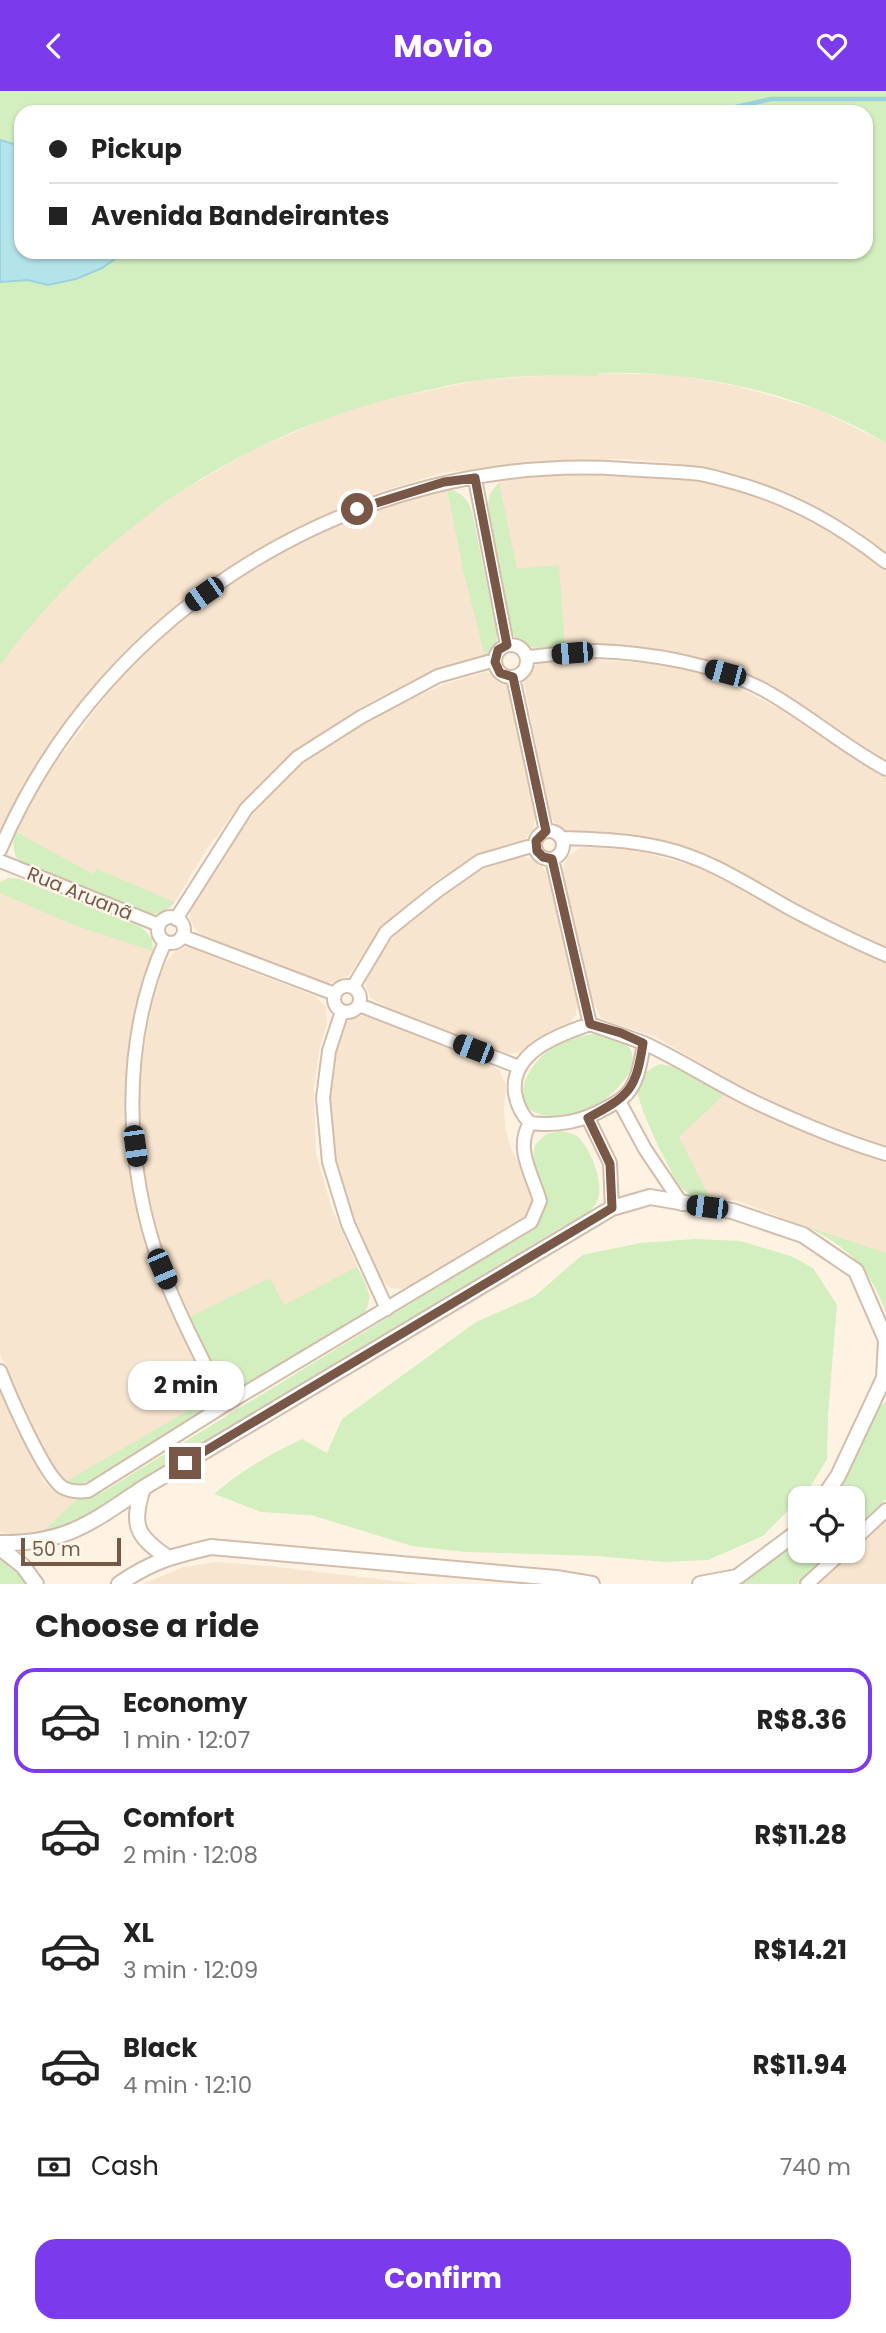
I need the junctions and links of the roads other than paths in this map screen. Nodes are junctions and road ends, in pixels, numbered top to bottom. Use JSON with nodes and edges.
{"nodes":[{"id":1,"x":475,"y":478,"type":"junction"},
{"id":2,"x":886,"y":562,"type":"edge"},
{"id":3,"x":507,"y":645,"type":"junction"},
{"id":4,"x":527,"y":657,"type":"junction"},
{"id":5,"x":495,"y":660,"type":"junction"},
{"id":6,"x":513,"y":677,"type":"junction"},
{"id":7,"x":886,"y":769,"type":"edge"},
{"id":8,"x":546,"y":831,"type":"junction"},
{"id":9,"x":562,"y":838,"type":"junction"},
{"id":10,"x":536,"y":845,"type":"junction"},
{"id":11,"x":0,"y":850,"type":"edge"},
{"id":12,"x":552,"y":859,"type":"junction"},
{"id":13,"x":0,"y":861,"type":"edge"},
{"id":14,"x":176,"y":919,"type":"junction"},
{"id":15,"x":159,"y":925,"type":"junction"},
{"id":16,"x":182,"y":936,"type":"junction"},
{"id":17,"x":165,"y":942,"type":"junction"},
{"id":18,"x":886,"y":955,"type":"edge"},
{"id":19,"x":353,"y":988,"type":"junction"},
{"id":20,"x":335,"y":993,"type":"junction"},
{"id":21,"x":359,"y":1005,"type":"junction"},
{"id":22,"x":342,"y":1011,"type":"junction"},
{"id":23,"x":590,"y":1024,"type":"junction"},
{"id":24,"x":643,"y":1043,"type":"junction"},
{"id":25,"x":519,"y":1067,"type":"junction"},
{"id":26,"x":619,"y":1101,"type":"junction"},
{"id":27,"x":588,"y":1118,"type":"junction"},
{"id":28,"x":530,"y":1122,"type":"junction"},
{"id":29,"x":886,"y":1154,"type":"edge"},
{"id":30,"x":682,"y":1204,"type":"junction"},
{"id":31,"x":612,"y":1208,"type":"junction"},
{"id":32,"x":387,"y":1309,"type":"junction"},
{"id":33,"x":886,"y":1340,"type":"edge"},
{"id":34,"x":0,"y":1371,"type":"edge"},
{"id":35,"x":885,"y":1378,"type":"edge"},
{"id":36,"x":225,"y":1405,"type":"junction"},
{"id":37,"x":831,"y":1486,"type":"edge"},
{"id":38,"x":143,"y":1488,"type":"junction"},
{"id":39,"x":886,"y":1510,"type":"edge"},
{"id":40,"x":865,"y":1530,"type":"edge"},
{"id":41,"x":788,"y":1539,"type":"edge"},
{"id":42,"x":0,"y":1546,"type":"edge"},
{"id":43,"x":167,"y":1557,"type":"junction"},
{"id":44,"x":830,"y":1563,"type":"edge"},
{"id":45,"x":36,"y":1584,"type":"edge"},
{"id":46,"x":119,"y":1584,"type":"edge"},
{"id":47,"x":592,"y":1584,"type":"edge"},
{"id":48,"x":700,"y":1584,"type":"edge"},
{"id":49,"x":807,"y":1584,"type":"edge"}],
"edges":[{"from":1,"to":2,"type":"street"},
{"from":1,"to":3,"type":"street"},
{"from":1,"to":11,"type":"street"},
{"from":3,"to":4,"type":"street"},
{"from":3,"to":5,"type":"street"},
{"from":4,"to":6,"type":"street"},
{"from":4,"to":7,"type":"street"},
{"from":5,"to":6,"type":"street"},
{"from":5,"to":14,"type":"street"},
{"from":6,"to":8,"type":"street"},
{"from":8,"to":9,"type":"street"},
{"from":8,"to":10,"type":"street"},
{"from":9,"to":12,"type":"street"},
{"from":9,"to":18,"type":"street"},
{"from":10,"to":12,"type":"street"},
{"from":10,"to":19,"type":"street"},
{"from":12,"to":23,"type":"street"},
{"from":13,"to":15,"type":"street","name":"Rua Aruanã"},
{"from":14,"to":15,"type":"street"},
{"from":14,"to":16,"type":"street"},
{"from":15,"to":17,"type":"street"},
{"from":16,"to":17,"type":"street"},
{"from":16,"to":20,"type":"street"},
{"from":17,"to":36,"type":"street"},
{"from":19,"to":20,"type":"street"},
{"from":19,"to":21,"type":"street"},
{"from":20,"to":22,"type":"street"},
{"from":21,"to":22,"type":"street"},
{"from":21,"to":25,"type":"street"},
{"from":22,"to":32,"type":"street"},
{"from":23,"to":24,"type":"street"},
{"from":23,"to":25,"type":"street"},
{"from":24,"to":26,"type":"street"},
{"from":24,"to":29,"type":"street"},
{"from":25,"to":28,"type":"street"},
{"from":26,"to":27,"type":"street"},
{"from":26,"to":30,"type":"street"},
{"from":27,"to":28,"type":"street"},
{"from":27,"to":31,"type":"street"},
{"from":28,"to":32,"type":"street"},
{"from":30,"to":31,"type":"street"},
{"from":30,"to":33,"type":"street"},
{"from":31,"to":38,"type":"street"},
{"from":32,"to":36,"type":"street"},
{"from":33,"to":35,"type":"street"},
{"from":34,"to":36,"type":"street"},
{"from":35,"to":37,"type":"street"},
{"from":38,"to":42,"type":"street"},
{"from":38,"to":43,"type":"street"},
{"from":39,"to":40,"type":"street"},
{"from":41,"to":48,"type":"street"},
{"from":42,"to":45,"type":"street"},
{"from":43,"to":46,"type":"street"},
{"from":43,"to":47,"type":"street"},
{"from":44,"to":49,"type":"street"}]}
